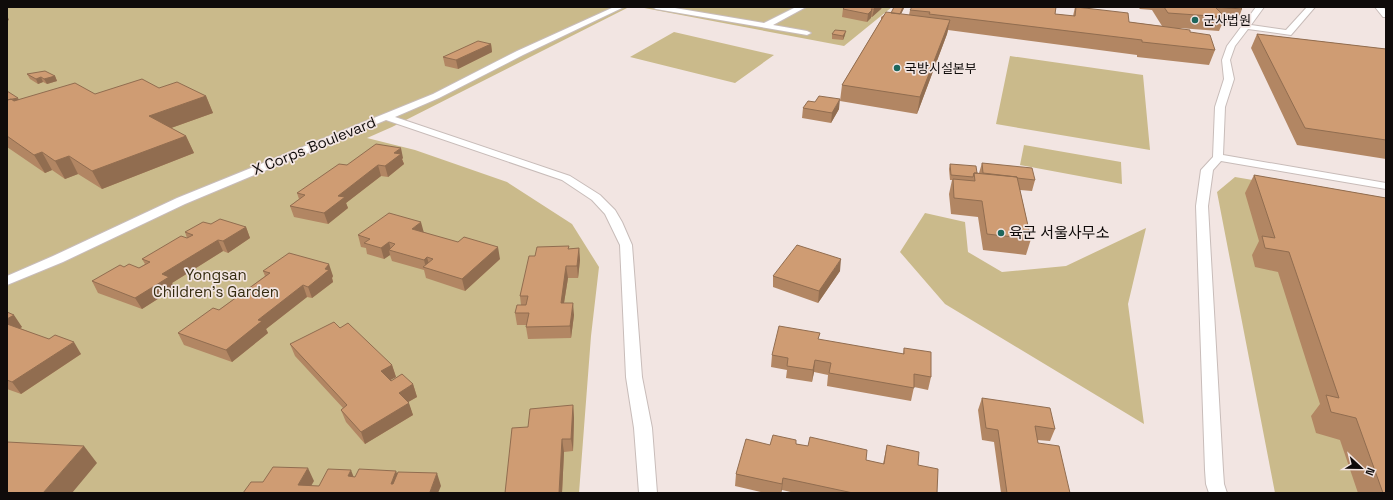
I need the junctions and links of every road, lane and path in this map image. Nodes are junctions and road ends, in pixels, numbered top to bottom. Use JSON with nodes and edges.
{"nodes":[{"id":1,"x":620,"y":7,"type":"edge"},
{"id":2,"x":656,"y":7,"type":"edge"},
{"id":3,"x":802,"y":7,"type":"edge"},
{"id":4,"x":1260,"y":7,"type":"edge"},
{"id":5,"x":1311,"y":7,"type":"edge"},
{"id":6,"x":1378,"y":7,"type":"edge"},
{"id":7,"x":1386,"y":15,"type":"edge"},
{"id":8,"x":764,"y":26,"type":"junction"},
{"id":9,"x":1245,"y":26,"type":"junction"},
{"id":10,"x":807,"y":33,"type":"dead end"},
{"id":11,"x":386,"y":116,"type":"junction"},
{"id":12,"x":1218,"y":157,"type":"junction"},
{"id":13,"x":1386,"y":186,"type":"edge"},
{"id":14,"x":7,"y":281,"type":"edge"},
{"id":15,"x":648,"y":493,"type":"edge"},
{"id":16,"x":1218,"y":493,"type":"edge"}],
"edges":[{"from":1,"to":11,"type":"lane","name":"X Corps Boulevard"},
{"from":2,"to":8,"type":"lane"},
{"from":3,"to":8,"type":"lane"},
{"from":4,"to":9,"type":"lane"},
{"from":5,"to":9,"type":"lane"},
{"from":6,"to":7,"type":"lane"},
{"from":8,"to":10,"type":"lane"},
{"from":9,"to":12,"type":"lane"},
{"from":11,"to":14,"type":"lane","name":"X Corps Boulevard"},
{"from":11,"to":15,"type":"lane"},
{"from":12,"to":13,"type":"lane"},
{"from":12,"to":16,"type":"lane"}]}
